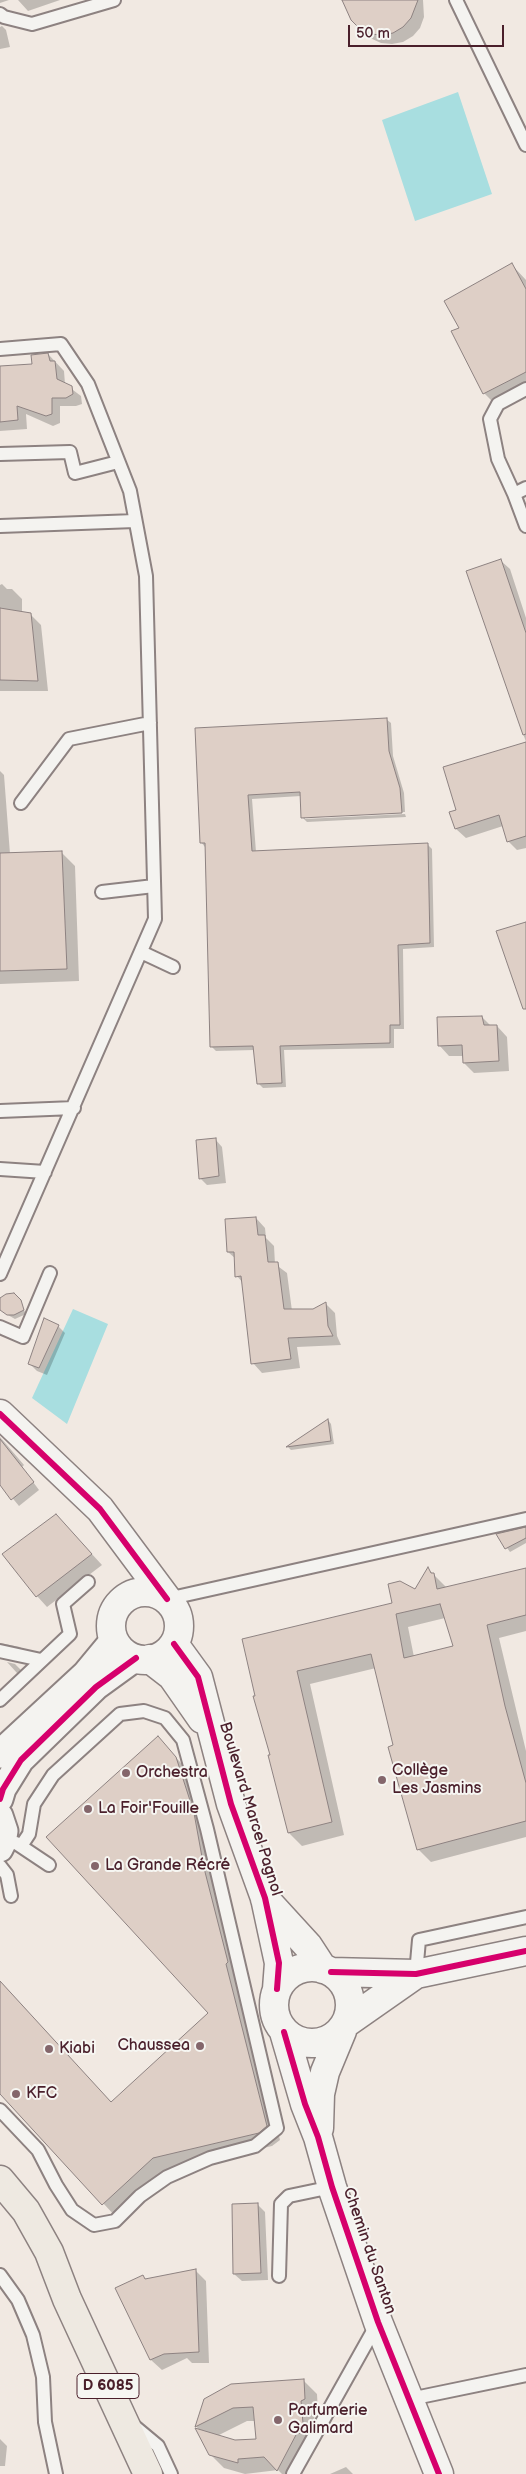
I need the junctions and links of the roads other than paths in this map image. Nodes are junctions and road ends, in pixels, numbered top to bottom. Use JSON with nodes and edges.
{"nodes":[{"id":1,"x":114,"y":0,"type":"edge"},
{"id":2,"x":456,"y":0,"type":"edge"},
{"id":3,"x":0,"y":14,"type":"edge"},
{"id":4,"x":526,"y":145,"type":"edge"},
{"id":5,"x":0,"y":349,"type":"edge"},
{"id":6,"x":526,"y":389,"type":"edge"},
{"id":7,"x":0,"y":454,"type":"edge"},
{"id":8,"x":118,"y":462,"type":"junction"},
{"id":9,"x":526,"y":488,"type":"edge"},
{"id":10,"x":514,"y":494,"type":"junction"},
{"id":11,"x":135,"y":520,"type":"junction"},
{"id":12,"x":0,"y":526,"type":"edge"},
{"id":13,"x":526,"y":526,"type":"edge"},
{"id":14,"x":150,"y":723,"type":"junction"},
{"id":15,"x":21,"y":803,"type":"dead end"},
{"id":16,"x":154,"y":886,"type":"junction"},
{"id":17,"x":102,"y":892,"type":"dead end"},
{"id":18,"x":141,"y":952,"type":"junction"},
{"id":19,"x":173,"y":967,"type":"dead end"},
{"id":20,"x":74,"y":1108,"type":"junction"},
{"id":21,"x":0,"y":1111,"type":"edge"},
{"id":22,"x":0,"y":1169,"type":"edge"},
{"id":23,"x":45,"y":1172,"type":"junction"},
{"id":24,"x":5,"y":1250,"type":"edge"},
{"id":25,"x":0,"y":1274,"type":"edge"},
{"id":26,"x":50,"y":1274,"type":"dead end"},
{"id":27,"x":0,"y":1327,"type":"edge"},
{"id":28,"x":0,"y":1414,"type":"edge"},
{"id":29,"x":526,"y":1519,"type":"edge"},
{"id":30,"x":122,"y":1540,"type":"junction"},
{"id":31,"x":88,"y":1582,"type":"dead end"},
{"id":32,"x":167,"y":1599,"type":"junction"},
{"id":33,"x":123,"y":1600,"type":"junction"},
{"id":34,"x":114,"y":1639,"type":"junction"},
{"id":35,"x":174,"y":1644,"type":"junction"},
{"id":36,"x":0,"y":1651,"type":"edge"},
{"id":37,"x":143,"y":1659,"type":"junction"},
{"id":38,"x":41,"y":1660,"type":"junction"},
{"id":39,"x":0,"y":1700,"type":"edge"},
{"id":40,"x":210,"y":1730,"type":"junction"},
{"id":41,"x":0,"y":1756,"type":"edge"},
{"id":42,"x":0,"y":1799,"type":"edge"},
{"id":43,"x":7,"y":1837,"type":"edge"},
{"id":44,"x":49,"y":1865,"type":"dead end"},
{"id":45,"x":0,"y":1866,"type":"edge"},
{"id":46,"x":11,"y":1896,"type":"dead end"},
{"id":47,"x":265,"y":1898,"type":"junction"},
{"id":48,"x":526,"y":1917,"type":"edge"},
{"id":49,"x":526,"y":1951,"type":"edge"},
{"id":50,"x":327,"y":1970,"type":"junction"},
{"id":51,"x":416,"y":1974,"type":"junction"},
{"id":52,"x":277,"y":1989,"type":"junction"},
{"id":53,"x":344,"y":2027,"type":"junction"},
{"id":54,"x":284,"y":2032,"type":"junction"},
{"id":55,"x":0,"y":2110,"type":"edge"},
{"id":56,"x":318,"y":2137,"type":"junction"},
{"id":57,"x":0,"y":2180,"type":"edge"},
{"id":58,"x":332,"y":2187,"type":"junction"},
{"id":59,"x":0,"y":2201,"type":"edge"},
{"id":60,"x":0,"y":2275,"type":"edge"},
{"id":61,"x":279,"y":2276,"type":"dead end"},
{"id":62,"x":67,"y":2299,"type":"junction"},
{"id":63,"x":378,"y":2322,"type":"junction"},
{"id":64,"x":526,"y":2376,"type":"edge"},
{"id":65,"x":410,"y":2399,"type":"junction"},
{"id":66,"x":122,"y":2415,"type":"junction"},
{"id":67,"x":56,"y":2474,"type":"edge"},
{"id":68,"x":148,"y":2474,"type":"edge"},
{"id":69,"x":171,"y":2474,"type":"edge"},
{"id":70,"x":293,"y":2474,"type":"edge"},
{"id":71,"x":440,"y":2474,"type":"edge"}],
"edges":[{"from":1,"to":3,"type":"lane"},
{"from":2,"to":4,"type":"lane"},
{"from":5,"to":8,"type":"lane"},
{"from":6,"to":10,"type":"lane"},
{"from":7,"to":8,"type":"lane"},
{"from":8,"to":11,"type":"lane"},
{"from":9,"to":10,"type":"lane"},
{"from":10,"to":13,"type":"lane"},
{"from":11,"to":12,"type":"lane"},
{"from":11,"to":14,"type":"lane"},
{"from":14,"to":15,"type":"lane"},
{"from":14,"to":16,"type":"lane"},
{"from":16,"to":17,"type":"lane"},
{"from":16,"to":18,"type":"lane"},
{"from":18,"to":19,"type":"lane"},
{"from":18,"to":20,"type":"lane"},
{"from":20,"to":21,"type":"lane"},
{"from":20,"to":23,"type":"lane"},
{"from":22,"to":23,"type":"lane"},
{"from":23,"to":24,"type":"lane"},
{"from":24,"to":25,"type":"lane"},
{"from":26,"to":27,"type":"lane"},
{"from":28,"to":30,"type":"street"},
{"from":29,"to":32,"type":"lane"},
{"from":30,"to":32,"type":"street"},
{"from":30,"to":33,"type":"street"},
{"from":31,"to":38,"type":"lane"},
{"from":32,"to":33,"type":"street"},
{"from":32,"to":35,"type":"street"},
{"from":33,"to":34,"type":"street"},
{"from":34,"to":37,"type":"street"},
{"from":34,"to":41,"type":"street"},
{"from":35,"to":37,"type":"street"},
{"from":35,"to":40,"type":"street","name":"Boulevard Marcel Pagnol"},
{"from":36,"to":38,"type":"lane"},
{"from":37,"to":40,"type":"street","name":"Boulevard Marcel Pagnol"},
{"from":37,"to":42,"type":"street"},
{"from":38,"to":39,"type":"lane"},
{"from":40,"to":47,"type":"street","name":"Boulevard Marcel Pagnol"},
{"from":43,"to":44,"type":"lane"},
{"from":43,"to":55,"type":"lane"},
{"from":45,"to":46,"type":"lane"},
{"from":47,"to":50,"type":"street","name":"Boulevard Marcel Pagnol"},
{"from":47,"to":52,"type":"street","name":"Boulevard Marcel Pagnol"},
{"from":48,"to":51,"type":"lane"},
{"from":49,"to":51,"type":"street"},
{"from":50,"to":51,"type":"street"},
{"from":50,"to":52,"type":"street"},
{"from":50,"to":53,"type":"street"},
{"from":51,"to":53,"type":"street"},
{"from":52,"to":54,"type":"street"},
{"from":53,"to":54,"type":"street"},
{"from":53,"to":56,"type":"street","name":"Chemin du Santon"},
{"from":54,"to":56,"type":"street","name":"Chemin du Santon"},
{"from":56,"to":58,"type":"street","name":"Chemin du Santon"},
{"from":57,"to":62,"type":"main road","number":"D 6085"},
{"from":58,"to":61,"type":"lane"},
{"from":58,"to":63,"type":"street","name":"Chemin du Santon"},
{"from":59,"to":62,"type":"main road","number":"D 6085"},
{"from":60,"to":67,"type":"lane"},
{"from":62,"to":66,"type":"main road","number":"D 6085"},
{"from":63,"to":65,"type":"street","name":"Chemin du Santon"},
{"from":63,"to":70,"type":"lane"},
{"from":64,"to":65,"type":"lane"},
{"from":65,"to":71,"type":"street","name":"Chemin du Santon"},
{"from":66,"to":68,"type":"main road","number":"D 6085"},
{"from":66,"to":69,"type":"lane"}]}
